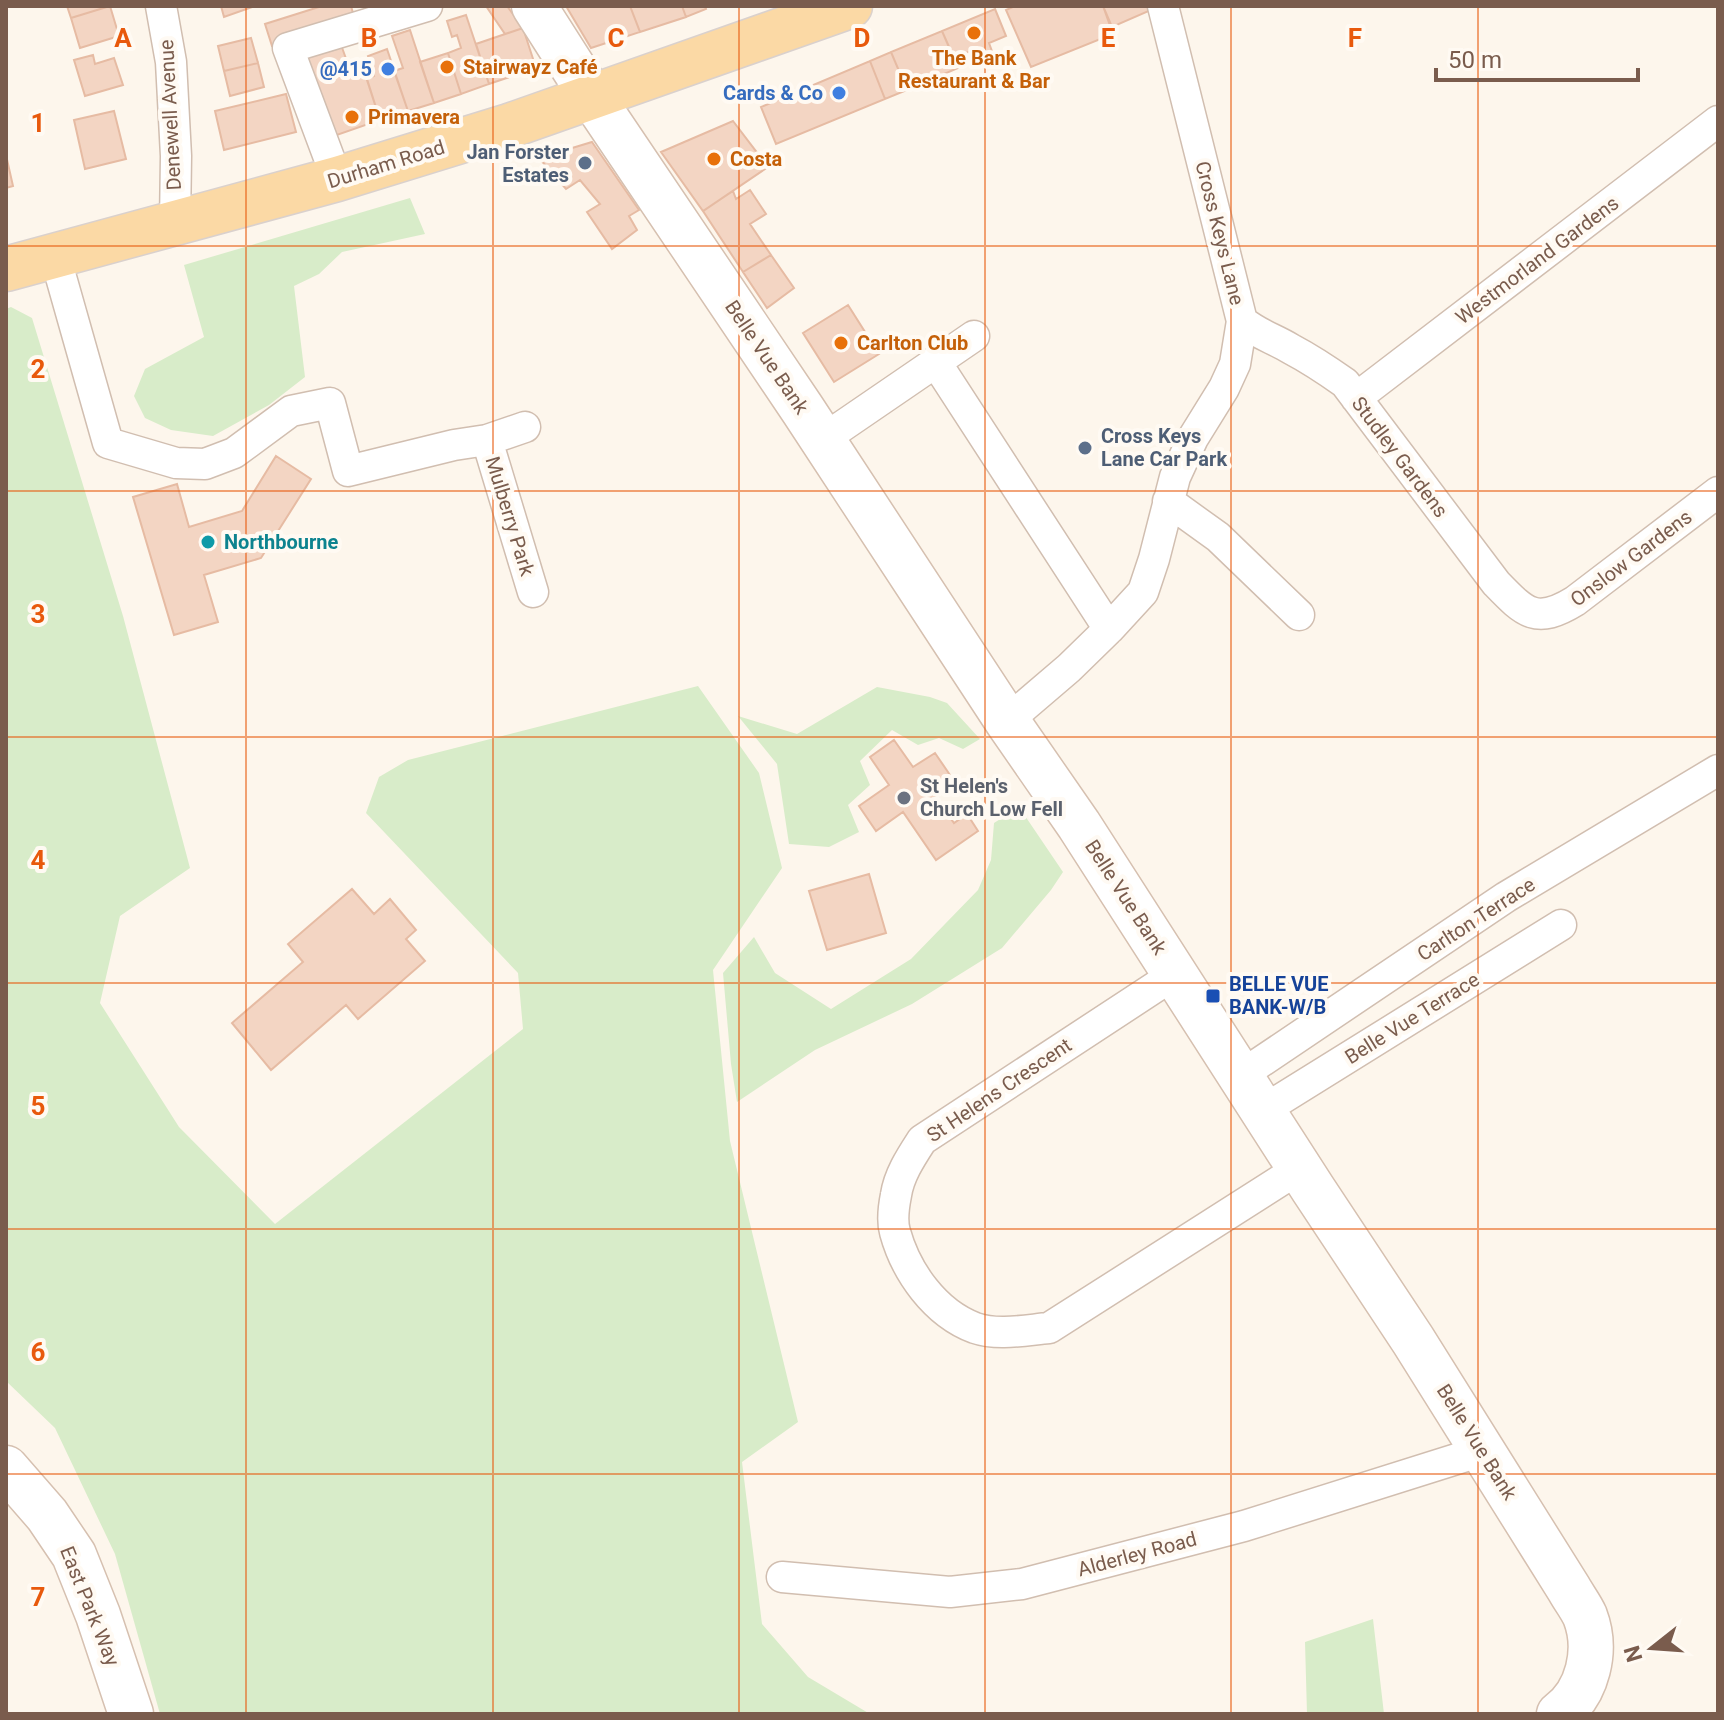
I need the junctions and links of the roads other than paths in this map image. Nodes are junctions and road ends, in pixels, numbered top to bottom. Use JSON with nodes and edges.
{"nodes":[{"id":1,"x":161,"y":6,"type":"edge"},
{"id":2,"x":427,"y":6,"type":"edge"},
{"id":3,"x":534,"y":6,"type":"edge"},
{"id":4,"x":850,"y":6,"type":"edge"},
{"id":5,"x":1163,"y":6,"type":"edge"},
{"id":6,"x":366,"y":14,"type":"edge"},
{"id":7,"x":592,"y":97,"type":"junction"},
{"id":8,"x":1718,"y":121,"type":"edge"},
{"id":9,"x":337,"y":179,"type":"junction"},
{"id":10,"x":175,"y":224,"type":"junction"},
{"id":11,"x":55,"y":256,"type":"junction"},
{"id":12,"x":6,"y":269,"type":"edge"},
{"id":13,"x":1242,"y":321,"type":"junction"},
{"id":14,"x":974,"y":336,"type":"dead end"},
{"id":15,"x":935,"y":361,"type":"junction"},
{"id":16,"x":1356,"y":398,"type":"junction"},
{"id":17,"x":525,"y":427,"type":"dead end"},
{"id":18,"x":487,"y":440,"type":"junction"},
{"id":19,"x":822,"y":440,"type":"junction"},
{"id":20,"x":1718,"y":492,"type":"edge"},
{"id":21,"x":1168,"y":501,"type":"junction"},
{"id":22,"x":533,"y":592,"type":"dead end"},
{"id":23,"x":1299,"y":615,"type":"dead end"},
{"id":24,"x":1539,"y":615,"type":"joint"},
{"id":25,"x":1109,"y":629,"type":"junction"},
{"id":26,"x":1007,"y":721,"type":"junction"},
{"id":27,"x":1718,"y":770,"type":"edge"},
{"id":28,"x":1561,"y":925,"type":"dead end"},
{"id":29,"x":1175,"y":974,"type":"junction"},
{"id":30,"x":1251,"y":1094,"type":"junction"},
{"id":31,"x":1300,"y":1168,"type":"junction"},
{"id":32,"x":1482,"y":1451,"type":"junction"},
{"id":33,"x":6,"y":1468,"type":"edge"},
{"id":34,"x":782,"y":1577,"type":"dead end"},
{"id":35,"x":131,"y":1714,"type":"edge"},
{"id":36,"x":1559,"y":1714,"type":"edge"}],
"edges":[{"from":1,"to":10,"type":"street","name":"Denewell Avenue"},
{"from":2,"to":6,"type":"street"},
{"from":3,"to":7,"type":"street","name":"Belle Vue Bank"},
{"from":4,"to":7,"type":"main road","name":"Durham Road"},
{"from":5,"to":13,"type":"street","name":"Cross Keys Lane"},
{"from":6,"to":9,"type":"street"},
{"from":7,"to":9,"type":"main road","name":"Durham Road"},
{"from":7,"to":19,"type":"street","name":"Belle Vue Bank"},
{"from":8,"to":16,"type":"street","name":"Westmorland Gardens"},
{"from":9,"to":10,"type":"main road","name":"Durham Road"},
{"from":10,"to":11,"type":"main road","name":"Durham Road"},
{"from":11,"to":12,"type":"main road","name":"Durham Road"},
{"from":11,"to":18,"type":"street","name":"Mulberry Park"},
{"from":13,"to":16,"type":"street","name":"Studley Gardens"},
{"from":13,"to":21,"type":"street","name":"Cross Keys Lane"},
{"from":14,"to":15,"type":"street"},
{"from":15,"to":19,"type":"street"},
{"from":15,"to":25,"type":"street"},
{"from":16,"to":24,"type":"street","name":"Studley Gardens"},
{"from":17,"to":18,"type":"street","name":"Mulberry Park"},
{"from":18,"to":22,"type":"street","name":"Mulberry Park"},
{"from":19,"to":26,"type":"street","name":"Belle Vue Bank"},
{"from":20,"to":24,"type":"street","name":"Onslow Gardens"},
{"from":21,"to":23,"type":"street"},
{"from":21,"to":25,"type":"street","name":"Cross Keys Lane"},
{"from":25,"to":26,"type":"street","name":"Cross Keys Lane"},
{"from":26,"to":29,"type":"street","name":"Belle Vue Bank"},
{"from":27,"to":30,"type":"street","name":"Carlton Terrace"},
{"from":28,"to":30,"type":"street","name":"Belle Vue Terrace"},
{"from":29,"to":30,"type":"street","name":"Belle Vue Bank"},
{"from":29,"to":31,"type":"street","name":"St Helens Crescent"},
{"from":30,"to":31,"type":"street","name":"Belle Vue Bank"},
{"from":31,"to":32,"type":"street","name":"Belle Vue Bank"},
{"from":32,"to":34,"type":"street","name":"Alderley Road"},
{"from":32,"to":36,"type":"street","name":"Belle Vue Bank"},
{"from":33,"to":35,"type":"street","name":"East Park Way"}]}
